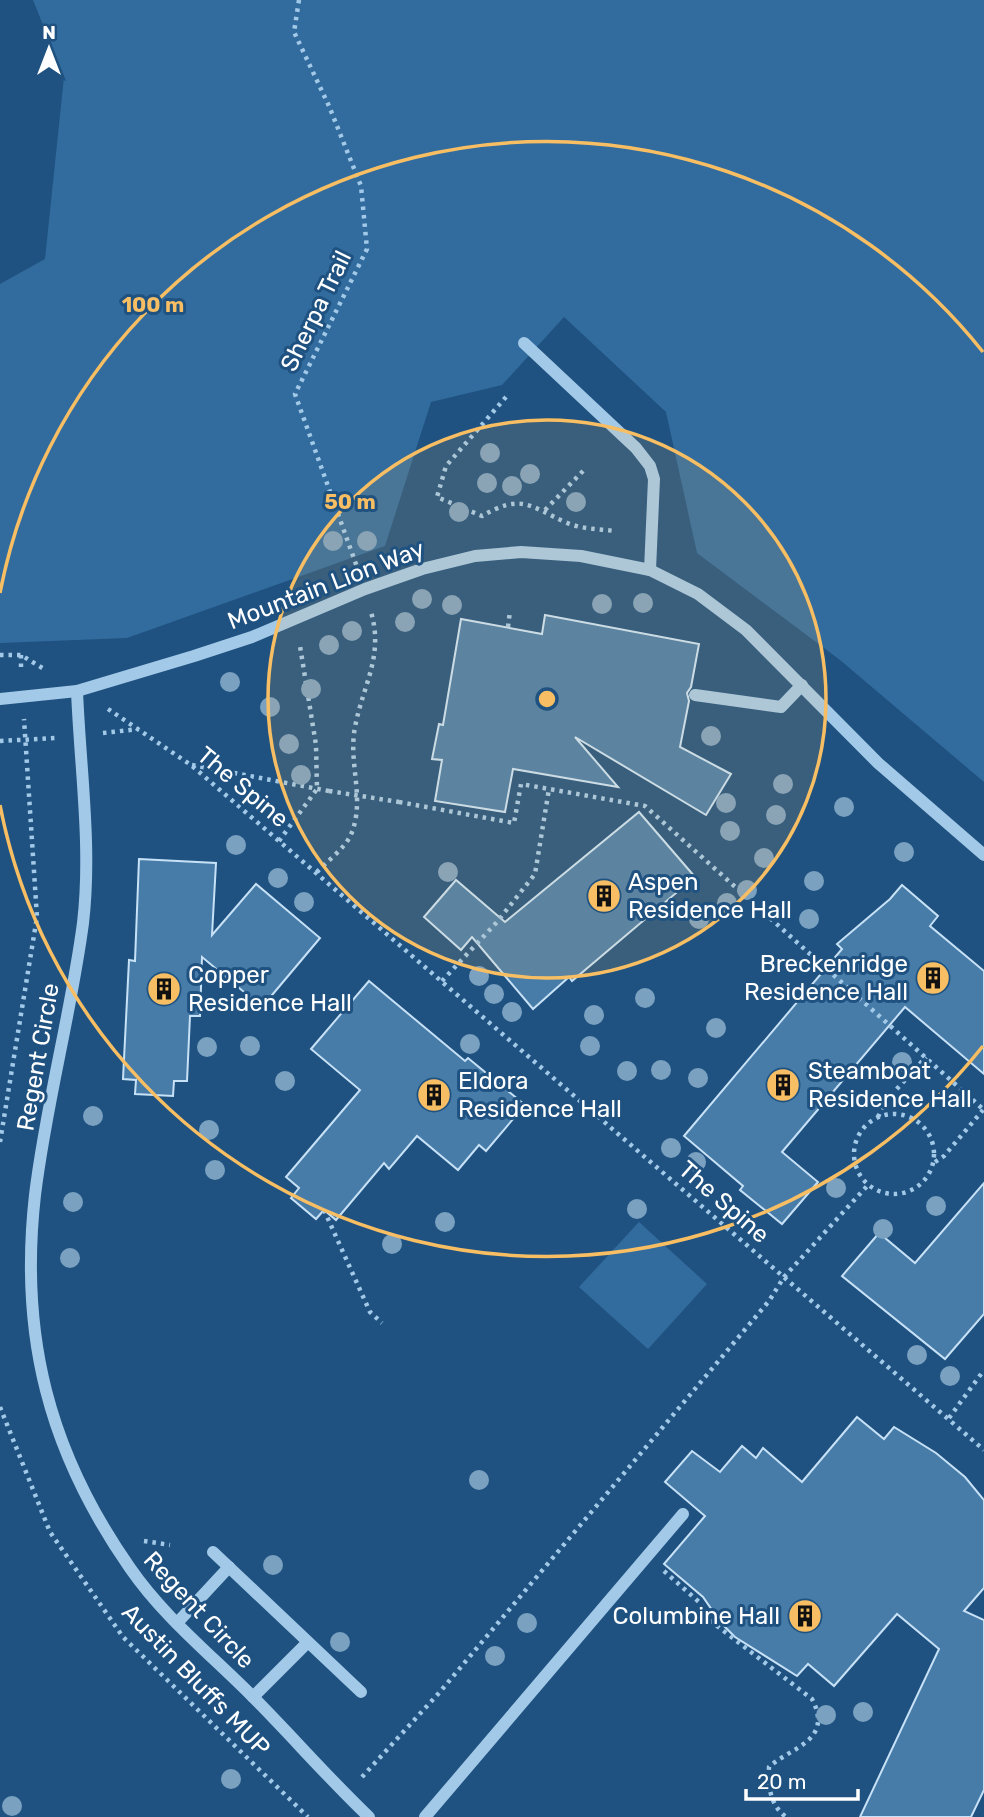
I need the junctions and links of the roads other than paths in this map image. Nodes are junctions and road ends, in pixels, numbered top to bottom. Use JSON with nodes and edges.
{"nodes":[{"id":1,"x":524,"y":343,"type":"dead end"},
{"id":2,"x":650,"y":570,"type":"junction"},
{"id":3,"x":802,"y":685,"type":"junction"},
{"id":4,"x":77,"y":691,"type":"junction"},
{"id":5,"x":695,"y":695,"type":"dead end"},
{"id":6,"x":0,"y":699,"type":"edge"},
{"id":7,"x":984,"y":855,"type":"edge"},
{"id":8,"x":683,"y":1514,"type":"dead end"},
{"id":9,"x":214,"y":1552,"type":"dead end"},
{"id":10,"x":229,"y":1567,"type":"junction"},
{"id":11,"x":177,"y":1623,"type":"junction"},
{"id":12,"x":307,"y":1643,"type":"junction"},
{"id":13,"x":361,"y":1692,"type":"dead end"},
{"id":14,"x":253,"y":1697,"type":"junction"},
{"id":15,"x":369,"y":1817,"type":"edge"},
{"id":16,"x":425,"y":1817,"type":"edge"}],
"edges":[{"from":1,"to":2,"type":"street"},
{"from":2,"to":3,"type":"street","name":"Mountain Lion Way"},
{"from":2,"to":4,"type":"street","name":"Mountain Lion Way"},
{"from":3,"to":5,"type":"street"},
{"from":3,"to":7,"type":"street","name":"Mountain Lion Way"},
{"from":4,"to":6,"type":"street","name":"Mountain Lion Way"},
{"from":4,"to":11,"type":"street","name":"Regent Circle"},
{"from":8,"to":16,"type":"street"},
{"from":9,"to":10,"type":"street"},
{"from":10,"to":11,"type":"street"},
{"from":10,"to":12,"type":"street"},
{"from":11,"to":14,"type":"street","name":"Regent Circle"},
{"from":12,"to":13,"type":"street"},
{"from":12,"to":14,"type":"street"},
{"from":14,"to":15,"type":"street","name":"Regent Circle"}]}
